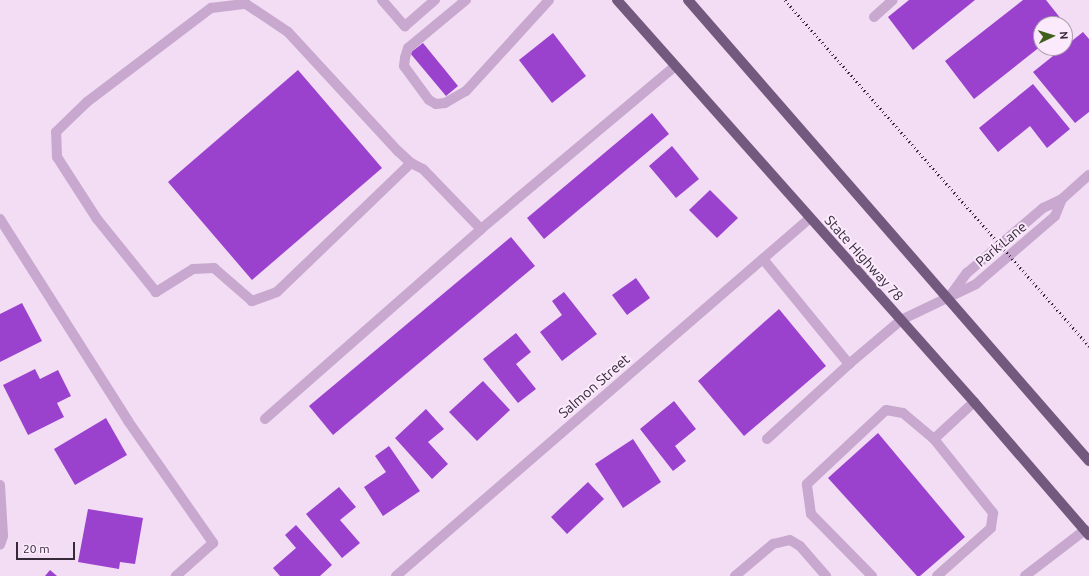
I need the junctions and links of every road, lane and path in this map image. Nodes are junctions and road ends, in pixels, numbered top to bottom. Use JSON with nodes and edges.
{"nodes":[{"id":1,"x":382,"y":0,"type":"edge"},
{"id":2,"x":435,"y":0,"type":"edge"},
{"id":3,"x":466,"y":0,"type":"edge"},
{"id":4,"x":549,"y":0,"type":"edge"},
{"id":5,"x":616,"y":0,"type":"edge"},
{"id":6,"x":688,"y":0,"type":"edge"},
{"id":7,"x":893,"y":0,"type":"edge"},
{"id":8,"x":874,"y":17,"type":"dead end"},
{"id":9,"x":675,"y":66,"type":"junction"},
{"id":10,"x":411,"y":163,"type":"junction"},
{"id":11,"x":1089,"y":175,"type":"edge"},
{"id":12,"x":1062,"y":199,"type":"junction"},
{"id":13,"x":810,"y":218,"type":"junction"},
{"id":14,"x":0,"y":219,"type":"edge"},
{"id":15,"x":481,"y":229,"type":"junction"},
{"id":16,"x":763,"y":259,"type":"junction"},
{"id":17,"x":948,"y":299,"type":"junction"},
{"id":18,"x":901,"y":320,"type":"junction"},
{"id":19,"x":849,"y":364,"type":"junction"},
{"id":20,"x":974,"y":402,"type":"junction"},
{"id":21,"x":265,"y":419,"type":"dead end"},
{"id":22,"x":767,"y":439,"type":"dead end"},
{"id":23,"x":934,"y":439,"type":"junction"},
{"id":24,"x":1089,"y":461,"type":"edge"},
{"id":25,"x":0,"y":485,"type":"edge"},
{"id":26,"x":1087,"y":533,"type":"edge"},
{"id":27,"x":0,"y":545,"type":"edge"},
{"id":28,"x":176,"y":576,"type":"edge"},
{"id":29,"x":396,"y":576,"type":"edge"},
{"id":30,"x":735,"y":576,"type":"edge"},
{"id":31,"x":826,"y":576,"type":"edge"},
{"id":32,"x":872,"y":576,"type":"edge"},
{"id":33,"x":937,"y":576,"type":"edge"},
{"id":34,"x":1024,"y":576,"type":"edge"}],
"edges":[{"from":1,"to":2,"type":"street"},
{"from":3,"to":4,"type":"street"},
{"from":5,"to":9,"type":"main road","name":"State Highway 78"},
{"from":6,"to":17,"type":"main road"},
{"from":7,"to":8,"type":"street"},
{"from":9,"to":13,"type":"main road","name":"State Highway 78"},
{"from":9,"to":15,"type":"street"},
{"from":10,"to":10,"type":"street"},
{"from":10,"to":15,"type":"street"},
{"from":11,"to":12,"type":"street","name":"Park Lane"},
{"from":12,"to":17,"type":"street","name":"Park Lane"},
{"from":12,"to":17,"type":"street","name":"Park Lane"},
{"from":13,"to":16,"type":"street","name":"Salmon Street"},
{"from":13,"to":18,"type":"main road","name":"State Highway 78"},
{"from":14,"to":28,"type":"street"},
{"from":15,"to":21,"type":"street"},
{"from":16,"to":19,"type":"street"},
{"from":16,"to":29,"type":"street","name":"Salmon Street"},
{"from":17,"to":18,"type":"street","name":"Park Lane"},
{"from":17,"to":24,"type":"main road"},
{"from":18,"to":19,"type":"street","name":"Park Lane"},
{"from":18,"to":20,"type":"main road","name":"State Highway 78"},
{"from":19,"to":22,"type":"street","name":"Park Lane"},
{"from":20,"to":23,"type":"street"},
{"from":20,"to":26,"type":"main road","name":"State Highway 78"},
{"from":23,"to":32,"type":"street"},
{"from":23,"to":33,"type":"street"},
{"from":25,"to":27,"type":"street"},
{"from":26,"to":34,"type":"street"},
{"from":30,"to":31,"type":"street"}]}
